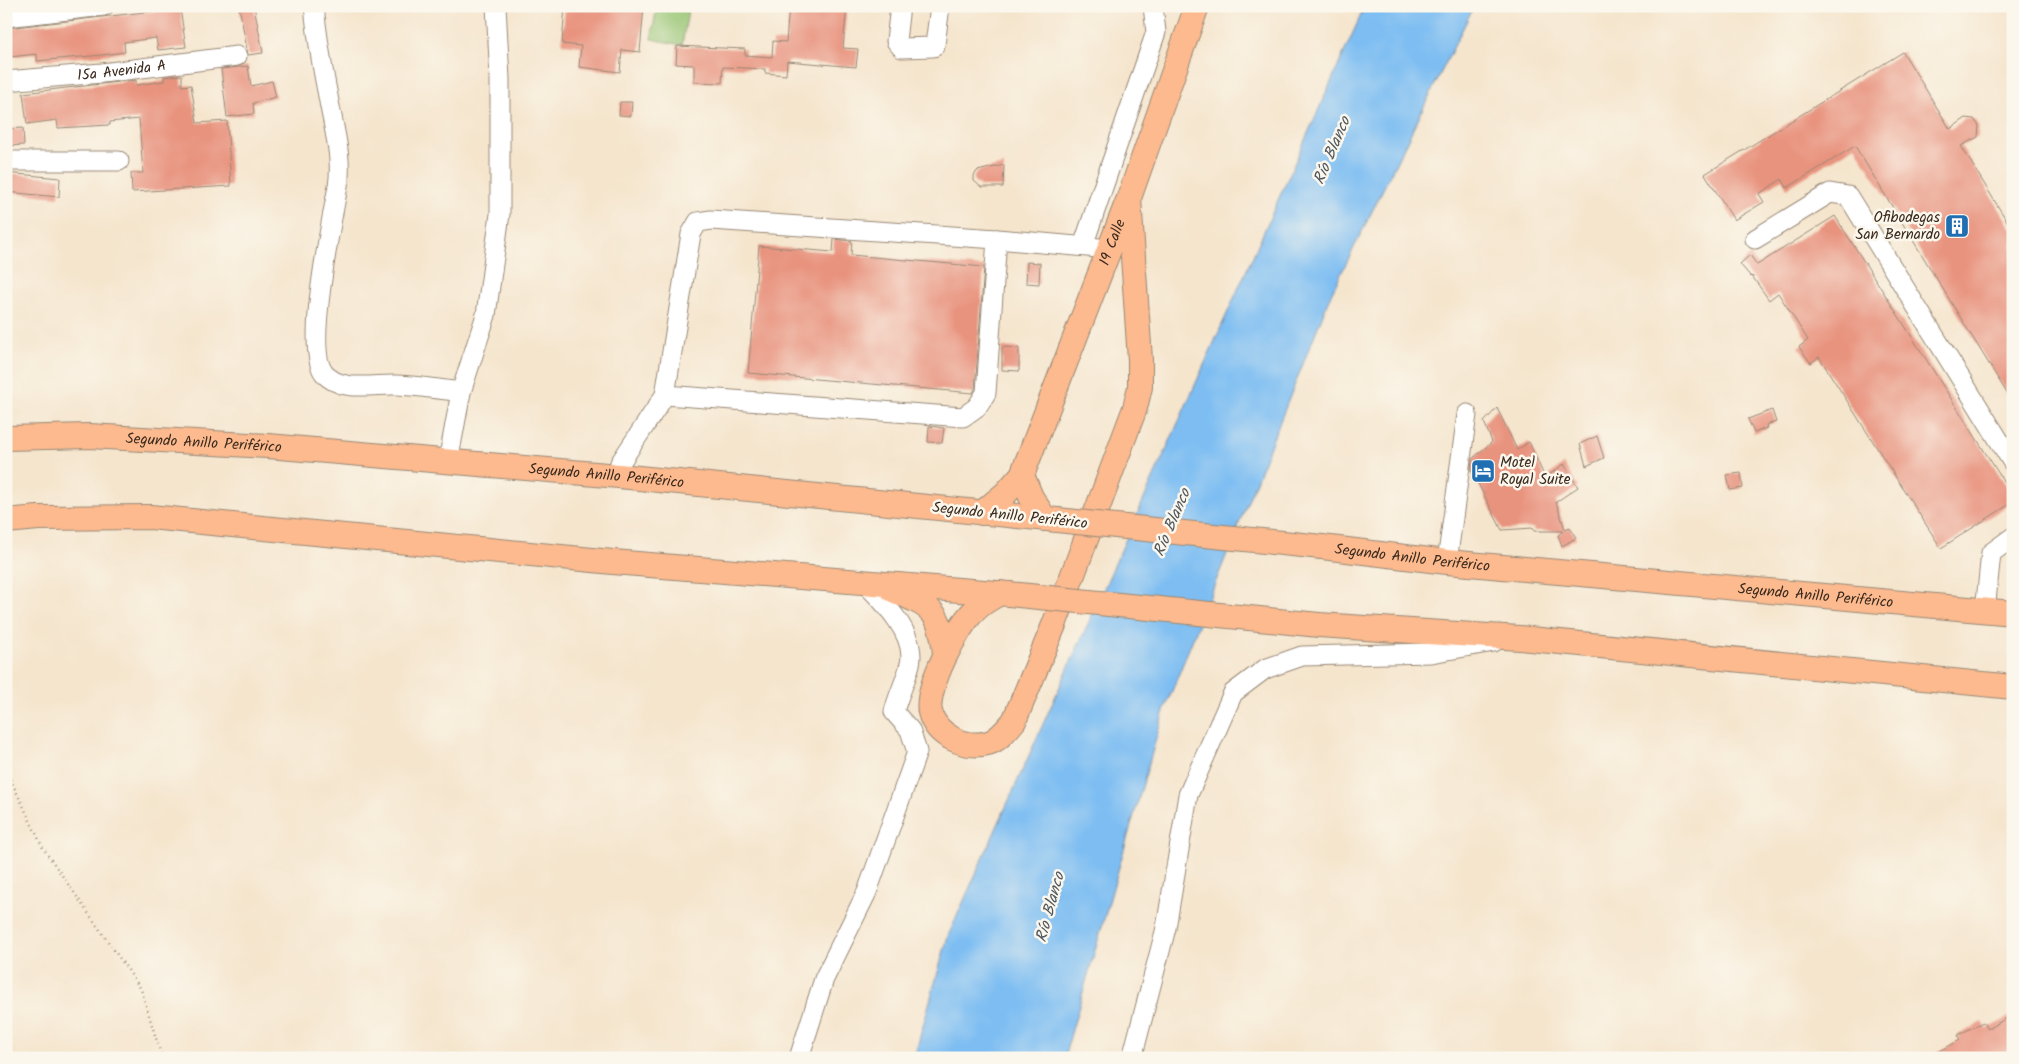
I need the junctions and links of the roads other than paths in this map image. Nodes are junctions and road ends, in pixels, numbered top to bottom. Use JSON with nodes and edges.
{"nodes":[{"id":1,"x":104,"y":6,"type":"edge"},
{"id":2,"x":314,"y":6,"type":"edge"},
{"id":3,"x":496,"y":6,"type":"edge"},
{"id":4,"x":900,"y":6,"type":"edge"},
{"id":5,"x":940,"y":6,"type":"edge"},
{"id":6,"x":1153,"y":6,"type":"edge"},
{"id":7,"x":1197,"y":6,"type":"edge"},
{"id":8,"x":6,"y":17,"type":"edge"},
{"id":9,"x":237,"y":56,"type":"dead end"},
{"id":10,"x":6,"y":82,"type":"edge"},
{"id":11,"x":6,"y":161,"type":"edge"},
{"id":12,"x":119,"y":161,"type":"dead end"},
{"id":13,"x":1129,"y":198,"type":"junction"},
{"id":14,"x":997,"y":239,"type":"junction"},
{"id":15,"x":1755,"y":239,"type":"dead end"},
{"id":16,"x":1083,"y":246,"type":"junction"},
{"id":17,"x":1110,"y":249,"type":"junction"},
{"id":18,"x":461,"y":392,"type":"junction"},
{"id":19,"x":665,"y":395,"type":"junction"},
{"id":20,"x":1467,"y":414,"type":"dead end"},
{"id":21,"x":6,"y":438,"type":"edge"},
{"id":22,"x":448,"y":462,"type":"junction"},
{"id":23,"x":2013,"y":463,"type":"edge"},
{"id":24,"x":1022,"y":475,"type":"junction"},
{"id":25,"x":619,"y":476,"type":"junction"},
{"id":26,"x":982,"y":513,"type":"junction"},
{"id":27,"x":1051,"y":520,"type":"junction"},
{"id":28,"x":6,"y":521,"type":"edge"},
{"id":29,"x":2013,"y":537,"type":"edge"},
{"id":30,"x":1447,"y":562,"type":"junction"},
{"id":31,"x":871,"y":583,"type":"junction"},
{"id":32,"x":1005,"y":594,"type":"junction"},
{"id":33,"x":1985,"y":610,"type":"junction"},
{"id":34,"x":2013,"y":612,"type":"edge"},
{"id":35,"x":1520,"y":638,"type":"junction"},
{"id":36,"x":945,"y":654,"type":"junction"},
{"id":37,"x":2013,"y":686,"type":"edge"},
{"id":38,"x":799,"y":1058,"type":"edge"},
{"id":39,"x":1132,"y":1058,"type":"edge"}],
"edges":[{"from":1,"to":8,"type":"street"},
{"from":2,"to":18,"type":"street"},
{"from":3,"to":18,"type":"street"},
{"from":4,"to":5,"type":"street"},
{"from":6,"to":16,"type":"street"},
{"from":7,"to":13,"type":"main road","name":"19 Calle"},
{"from":9,"to":10,"type":"street","name":"15a Avenida A"},
{"from":11,"to":12,"type":"street"},
{"from":13,"to":17,"type":"main road","name":"19 Calle"},
{"from":13,"to":36,"type":"main road"},
{"from":14,"to":16,"type":"street"},
{"from":14,"to":19,"type":"street"},
{"from":14,"to":19,"type":"street"},
{"from":15,"to":23,"type":"street"},
{"from":16,"to":17,"type":"street"},
{"from":17,"to":24,"type":"main road","name":"19 Calle"},
{"from":18,"to":22,"type":"street"},
{"from":19,"to":25,"type":"street"},
{"from":20,"to":30,"type":"street"},
{"from":21,"to":22,"type":"main road","name":"Segundo Anillo Periférico"},
{"from":22,"to":25,"type":"main road","name":"Segundo Anillo Periférico"},
{"from":24,"to":26,"type":"main road","name":"19 Calle"},
{"from":24,"to":27,"type":"main road"},
{"from":25,"to":26,"type":"main road","name":"Segundo Anillo Periférico"},
{"from":26,"to":27,"type":"main road","name":"Segundo Anillo Periférico"},
{"from":27,"to":30,"type":"main road","name":"Segundo Anillo Periférico","bridge":true},
{"from":28,"to":31,"type":"main road"},
{"from":29,"to":33,"type":"street"},
{"from":30,"to":33,"type":"main road","name":"Segundo Anillo Periférico"},
{"from":31,"to":32,"type":"main road"},
{"from":31,"to":36,"type":"main road"},
{"from":31,"to":38,"type":"street"},
{"from":32,"to":35,"type":"main road","bridge":true},
{"from":32,"to":36,"type":"main road"},
{"from":33,"to":34,"type":"main road","name":"Segundo Anillo Periférico"},
{"from":35,"to":37,"type":"main road"},
{"from":35,"to":39,"type":"street"}]}
